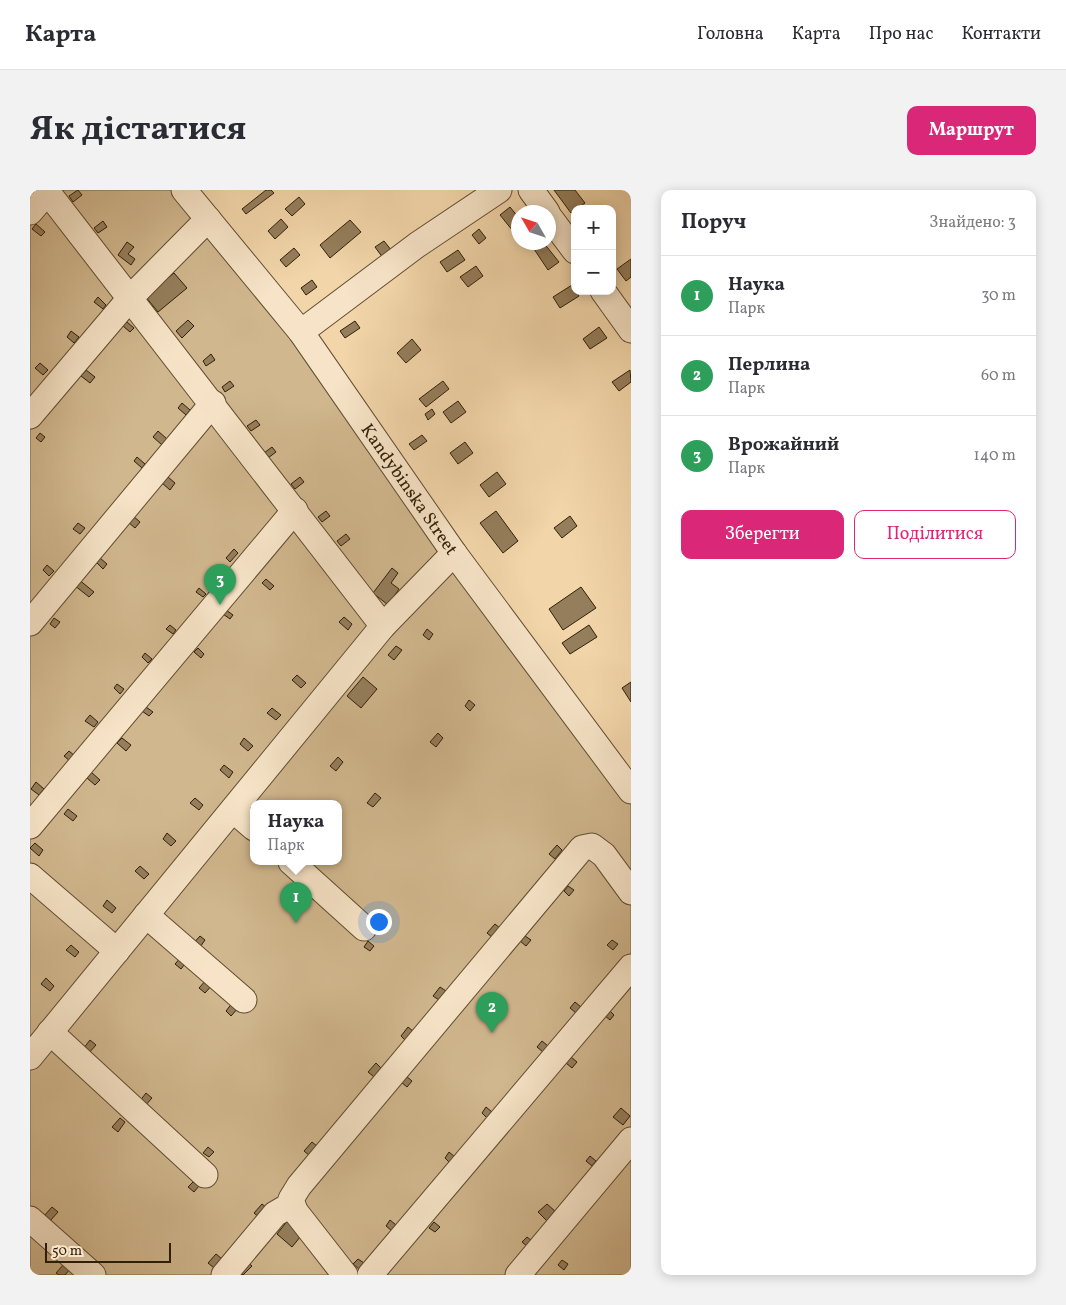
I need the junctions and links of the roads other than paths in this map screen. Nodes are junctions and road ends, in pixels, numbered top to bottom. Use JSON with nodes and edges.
{"nodes":[{"id":1,"x":184,"y":190,"type":"edge"},
{"id":2,"x":499,"y":190,"type":"edge"},
{"id":3,"x":531,"y":190,"type":"edge"},
{"id":4,"x":47,"y":191,"type":"edge"},
{"id":5,"x":542,"y":205,"type":"edge"},
{"id":6,"x":30,"y":212,"type":"edge"},
{"id":7,"x":208,"y":219,"type":"junction"},
{"id":8,"x":556,"y":225,"type":"edge"},
{"id":9,"x":574,"y":250,"type":"edge"},
{"id":10,"x":606,"y":295,"type":"edge"},
{"id":11,"x":130,"y":297,"type":"junction"},
{"id":12,"x":631,"y":330,"type":"edge"},
{"id":13,"x":301,"y":332,"type":"junction"},
{"id":14,"x":213,"y":402,"type":"junction"},
{"id":15,"x":30,"y":416,"type":"edge"},
{"id":16,"x":295,"y":510,"type":"junction"},
{"id":17,"x":454,"y":554,"type":"junction"},
{"id":18,"x":30,"y":623,"type":"edge"},
{"id":19,"x":383,"y":626,"type":"junction"},
{"id":20,"x":631,"y":792,"type":"edge"},
{"id":21,"x":233,"y":810,"type":"junction"},
{"id":22,"x":250,"y":825,"type":"edge"},
{"id":23,"x":30,"y":826,"type":"edge"},
{"id":24,"x":294,"y":865,"type":"edge"},
{"id":25,"x":30,"y":876,"type":"edge"},
{"id":26,"x":631,"y":892,"type":"edge"},
{"id":27,"x":146,"y":915,"type":"junction"},
{"id":28,"x":364,"y":928,"type":"dead end"},
{"id":29,"x":117,"y":951,"type":"junction"},
{"id":30,"x":631,"y":967,"type":"edge"},
{"id":31,"x":244,"y":1000,"type":"dead end"},
{"id":32,"x":50,"y":1032,"type":"junction"},
{"id":33,"x":30,"y":1057,"type":"edge"},
{"id":34,"x":631,"y":1140,"type":"edge"},
{"id":35,"x":205,"y":1175,"type":"dead end"},
{"id":36,"x":295,"y":1212,"type":"junction"},
{"id":37,"x":30,"y":1219,"type":"edge"},
{"id":38,"x":93,"y":1275,"type":"edge"},
{"id":39,"x":224,"y":1275,"type":"edge"},
{"id":40,"x":346,"y":1275,"type":"edge"},
{"id":41,"x":370,"y":1275,"type":"edge"},
{"id":42,"x":518,"y":1275,"type":"edge"}],
"edges":[{"from":1,"to":7,"type":"street","name":"Kandybinska Street"},
{"from":2,"to":13,"type":"street"},
{"from":3,"to":5,"type":"street"},
{"from":4,"to":6,"type":"street"},
{"from":4,"to":11,"type":"street"},
{"from":7,"to":11,"type":"street"},
{"from":7,"to":13,"type":"street","name":"Kandybinska Street"},
{"from":8,"to":9,"type":"street"},
{"from":10,"to":12,"type":"street"},
{"from":11,"to":14,"type":"street"},
{"from":11,"to":15,"type":"street"},
{"from":13,"to":17,"type":"street","name":"Kandybinska Street"},
{"from":14,"to":16,"type":"street"},
{"from":14,"to":18,"type":"street"},
{"from":16,"to":19,"type":"street"},
{"from":16,"to":23,"type":"street"},
{"from":17,"to":19,"type":"street"},
{"from":17,"to":20,"type":"street","name":"Kandybinska Street"},
{"from":19,"to":21,"type":"street"},
{"from":21,"to":22,"type":"street"},
{"from":21,"to":27,"type":"street"},
{"from":24,"to":28,"type":"street"},
{"from":25,"to":29,"type":"street"},
{"from":26,"to":36,"type":"street"},
{"from":27,"to":29,"type":"street"},
{"from":27,"to":31,"type":"street"},
{"from":29,"to":32,"type":"street"},
{"from":30,"to":41,"type":"street"},
{"from":32,"to":33,"type":"street"},
{"from":32,"to":35,"type":"street"},
{"from":34,"to":42,"type":"street"},
{"from":36,"to":39,"type":"street"},
{"from":36,"to":40,"type":"street"},
{"from":37,"to":38,"type":"street"}]}
